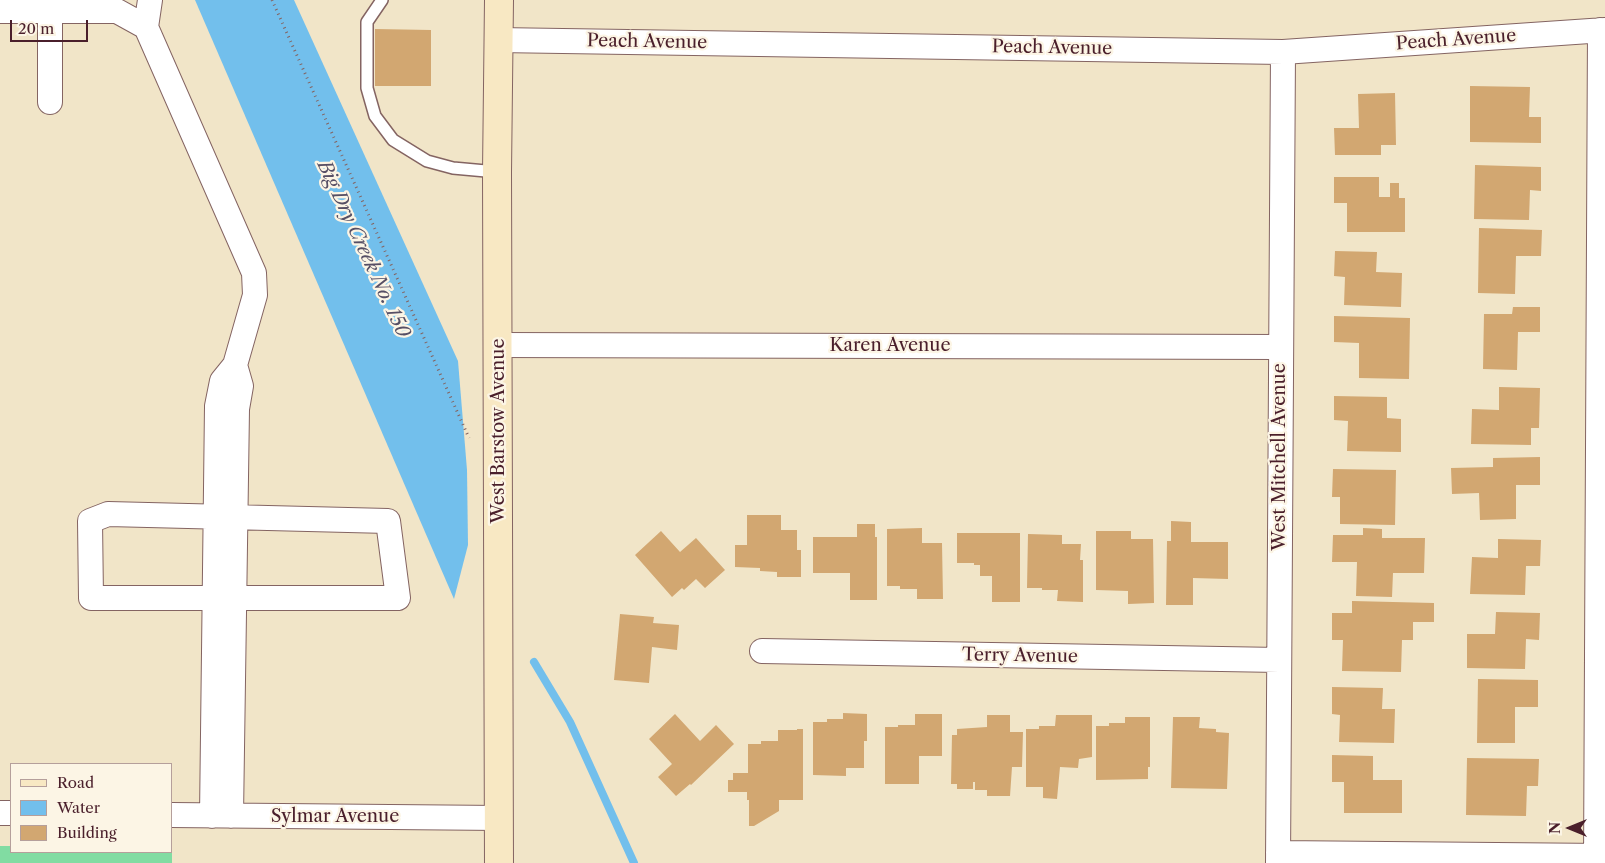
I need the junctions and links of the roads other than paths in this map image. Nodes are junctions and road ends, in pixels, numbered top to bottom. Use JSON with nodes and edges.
{"nodes":[{"id":1,"x":150,"y":0,"type":"edge"},
{"id":2,"x":382,"y":0,"type":"edge"},
{"id":3,"x":499,"y":0,"type":"edge"},
{"id":4,"x":0,"y":11,"type":"edge"},
{"id":5,"x":50,"y":11,"type":"junction"},
{"id":6,"x":146,"y":27,"type":"junction"},
{"id":7,"x":1603,"y":30,"type":"edge"},
{"id":8,"x":498,"y":40,"type":"junction"},
{"id":9,"x":1283,"y":52,"type":"junction"},
{"id":10,"x":50,"y":102,"type":"dead end"},
{"id":11,"x":498,"y":172,"type":"junction"},
{"id":12,"x":498,"y":345,"type":"junction"},
{"id":13,"x":1281,"y":347,"type":"junction"},
{"id":14,"x":225,"y":516,"type":"junction"},
{"id":15,"x":224,"y":597,"type":"junction"},
{"id":16,"x":762,"y":651,"type":"dead end"},
{"id":17,"x":1279,"y":660,"type":"junction"},
{"id":18,"x":172,"y":815,"type":"edge"},
{"id":19,"x":221,"y":816,"type":"junction"},
{"id":20,"x":500,"y":818,"type":"junction"},
{"id":21,"x":1278,"y":858,"type":"edge"},
{"id":22,"x":1599,"y":859,"type":"edge"},
{"id":23,"x":500,"y":863,"type":"edge"}],
"edges":[{"from":1,"to":6,"type":"street"},
{"from":2,"to":11,"type":"lane"},
{"from":3,"to":8,"type":"main road","name":"West Barstow Avenue"},
{"from":4,"to":5,"type":"street"},
{"from":5,"to":6,"type":"street"},
{"from":5,"to":10,"type":"street"},
{"from":6,"to":14,"type":"street"},
{"from":7,"to":9,"type":"street","name":"Peach Avenue"},
{"from":7,"to":22,"type":"street"},
{"from":8,"to":9,"type":"street","name":"Peach Avenue"},
{"from":8,"to":11,"type":"main road","name":"West Barstow Avenue"},
{"from":9,"to":13,"type":"street","name":"West Mitchell Avenue"},
{"from":11,"to":12,"type":"main road","name":"West Barstow Avenue"},
{"from":12,"to":13,"type":"street","name":"Karen Avenue"},
{"from":12,"to":20,"type":"main road","name":"West Barstow Avenue"},
{"from":13,"to":17,"type":"street","name":"West Mitchell Avenue"},
{"from":14,"to":15,"type":"street"},
{"from":14,"to":15,"type":"street"},
{"from":14,"to":15,"type":"street"},
{"from":15,"to":19,"type":"street"},
{"from":16,"to":17,"type":"street","name":"Terry Avenue"},
{"from":17,"to":21,"type":"street","name":"West Mitchell Avenue"},
{"from":18,"to":19,"type":"street","name":"Sylmar Avenue"},
{"from":19,"to":20,"type":"street","name":"Sylmar Avenue"},
{"from":20,"to":23,"type":"main road","name":"West Barstow Avenue"},
{"from":21,"to":22,"type":"street"}]}
